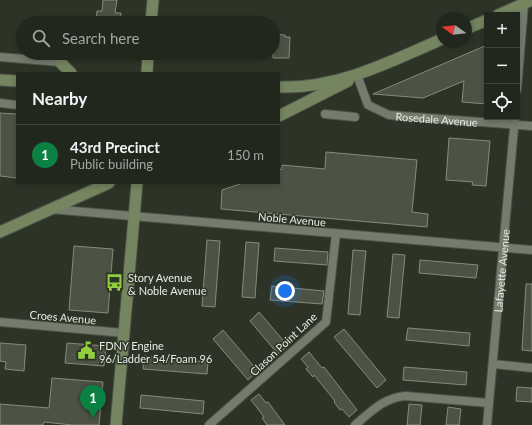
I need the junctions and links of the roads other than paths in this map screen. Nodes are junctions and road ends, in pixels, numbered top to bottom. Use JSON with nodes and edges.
{"nodes":[{"id":1,"x":153,"y":0,"type":"edge"},
{"id":2,"x":527,"y":1,"type":"edge"},
{"id":3,"x":504,"y":12,"type":"edge"},
{"id":4,"x":152,"y":16,"type":"edge"},
{"id":5,"x":484,"y":21,"type":"edge"},
{"id":6,"x":472,"y":26,"type":"edge"},
{"id":7,"x":436,"y":42,"type":"edge"},
{"id":8,"x":0,"y":57,"type":"edge"},
{"id":9,"x":16,"y":58,"type":"edge"},
{"id":10,"x":36,"y":60,"type":"edge"},
{"id":11,"x":148,"y":60,"type":"edge"},
{"id":12,"x":60,"y":62,"type":"joint"},
{"id":13,"x":70,"y":72,"type":"edge"},
{"id":14,"x":147,"y":72,"type":"edge"},
{"id":15,"x":357,"y":75,"type":"junction"},
{"id":16,"x":0,"y":80,"type":"edge"},
{"id":17,"x":16,"y":81,"type":"edge"},
{"id":18,"x":518,"y":84,"type":"edge"},
{"id":19,"x":280,"y":87,"type":"edge"},
{"id":20,"x":0,"y":103,"type":"edge"},
{"id":21,"x":16,"y":105,"type":"edge"},
{"id":22,"x":325,"y":114,"type":"dead end"},
{"id":23,"x":280,"y":115,"type":"edge"},
{"id":24,"x":354,"y":117,"type":"dead end"},
{"id":25,"x":514,"y":121,"type":"edge"},
{"id":26,"x":532,"y":126,"type":"edge"},
{"id":27,"x":107,"y":184,"type":"edge"},
{"id":28,"x":137,"y":184,"type":"edge"},
{"id":29,"x":50,"y":209,"type":"junction"},
{"id":30,"x":134,"y":217,"type":"junction"},
{"id":31,"x":0,"y":232,"type":"edge"},
{"id":32,"x":336,"y":234,"type":"junction"},
{"id":33,"x":503,"y":247,"type":"junction"},
{"id":34,"x":532,"y":250,"type":"edge"},
{"id":35,"x":0,"y":322,"type":"edge"},
{"id":36,"x":124,"y":333,"type":"junction"},
{"id":37,"x":493,"y":364,"type":"junction"},
{"id":38,"x":532,"y":368,"type":"edge"},
{"id":39,"x":489,"y":403,"type":"junction"},
{"id":40,"x":116,"y":425,"type":"edge"},
{"id":41,"x":209,"y":425,"type":"edge"},
{"id":42,"x":355,"y":425,"type":"edge"},
{"id":43,"x":487,"y":425,"type":"edge"}],
"edges":[{"from":1,"to":4,"type":"main road"},
{"from":2,"to":3,"type":"main road"},
{"from":2,"to":18,"type":"street"},
{"from":5,"to":6,"type":"main road"},
{"from":7,"to":15,"type":"main road"},
{"from":8,"to":9,"type":"street"},
{"from":10,"to":12,"type":"street"},
{"from":11,"to":14,"type":"main road"},
{"from":12,"to":13,"type":"main road"},
{"from":15,"to":19,"type":"main road"},
{"from":15,"to":23,"type":"main road"},
{"from":15,"to":25,"type":"street","name":"Rosedale Avenue"},
{"from":16,"to":17,"type":"main road"},
{"from":20,"to":21,"type":"street"},
{"from":22,"to":24,"type":"street"},
{"from":25,"to":26,"type":"street","name":"Rosedale Avenue"},
{"from":25,"to":33,"type":"street","name":"Lafayette Avenue"},
{"from":27,"to":29,"type":"main road"},
{"from":28,"to":30,"type":"main road"},
{"from":29,"to":30,"type":"street","name":"Noble Avenue"},
{"from":29,"to":31,"type":"main road"},
{"from":30,"to":32,"type":"street","name":"Noble Avenue"},
{"from":30,"to":36,"type":"main road"},
{"from":32,"to":33,"type":"street","name":"Noble Avenue"},
{"from":32,"to":41,"type":"street","name":"Clason Point Lane"},
{"from":33,"to":34,"type":"street","name":"Noble Avenue"},
{"from":33,"to":37,"type":"street","name":"Lafayette Avenue"},
{"from":35,"to":36,"type":"street","name":"Croes Avenue"},
{"from":36,"to":40,"type":"main road"},
{"from":37,"to":38,"type":"street"},
{"from":37,"to":39,"type":"street","name":"Lafayette Avenue"},
{"from":39,"to":42,"type":"street"},
{"from":39,"to":43,"type":"street","name":"Lafayette Avenue"}]}
